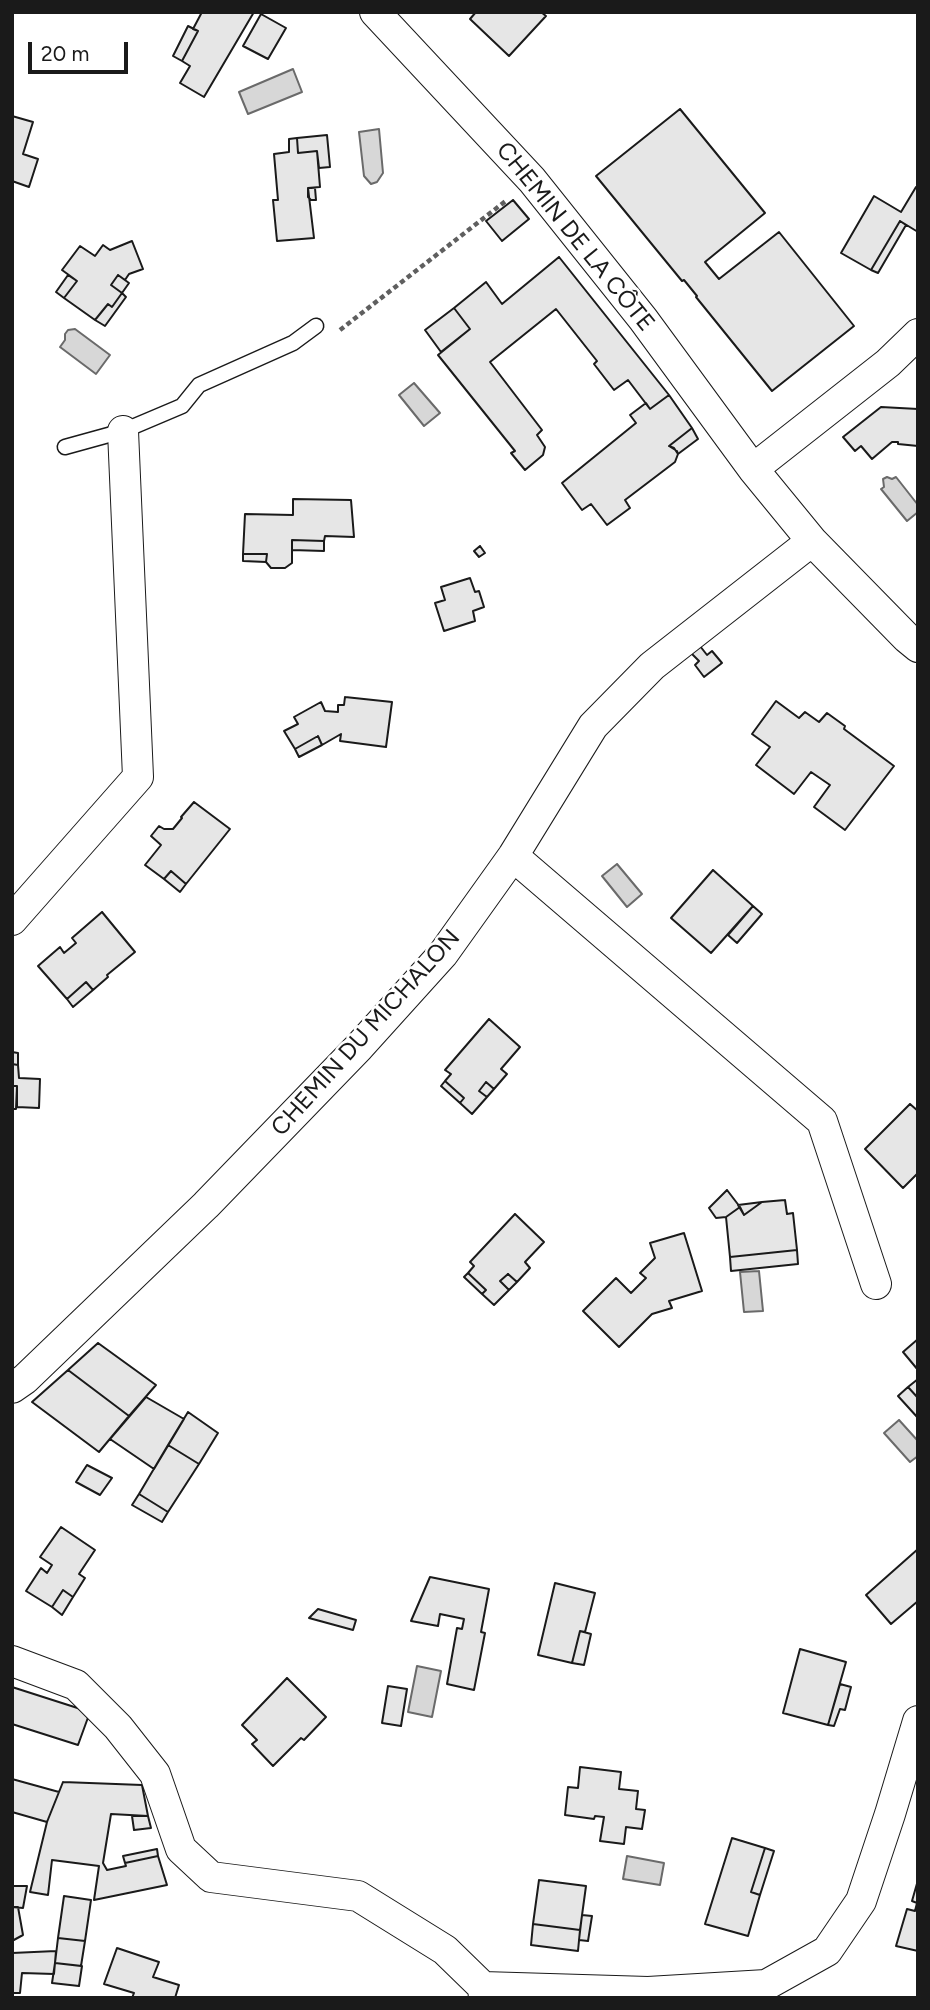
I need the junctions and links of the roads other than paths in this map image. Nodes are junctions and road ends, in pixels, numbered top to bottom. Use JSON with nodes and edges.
{"nodes":[{"id":1,"x":382,"y":14,"type":"edge"},
{"id":2,"x":316,"y":326,"type":"dead end"},
{"id":3,"x":918,"y":334,"type":"edge"},
{"id":4,"x":123,"y":431,"type":"junction"},
{"id":5,"x":65,"y":447,"type":"dead end"},
{"id":6,"x":753,"y":469,"type":"junction"},
{"id":7,"x":812,"y":541,"type":"junction"},
{"id":8,"x":918,"y":647,"type":"edge"},
{"id":9,"x":513,"y":856,"type":"junction"},
{"id":10,"x":12,"y":920,"type":"edge"},
{"id":11,"x":876,"y":1284,"type":"dead end"},
{"id":12,"x":12,"y":1388,"type":"edge"},
{"id":13,"x":12,"y":1661,"type":"edge"},
{"id":14,"x":918,"y":1721,"type":"edge"},
{"id":15,"x":484,"y":1992,"type":"edge"}],
"edges":[{"from":1,"to":6,"type":"street","name":"CHEMIN DE LA CÔTE"},
{"from":2,"to":4,"type":"lane"},
{"from":3,"to":6,"type":"street"},
{"from":4,"to":5,"type":"lane"},
{"from":4,"to":10,"type":"street"},
{"from":6,"to":7,"type":"street","name":"CHEMIN DE LA CÔTE"},
{"from":7,"to":8,"type":"street","name":"CHEMIN DE LA CÔTE"},
{"from":7,"to":9,"type":"street","name":"CHEMIN DU MICHALON"},
{"from":9,"to":11,"type":"street"},
{"from":9,"to":12,"type":"street","name":"CHEMIN DU MICHALON"},
{"from":13,"to":15,"type":"street"},
{"from":14,"to":15,"type":"street"}]}
